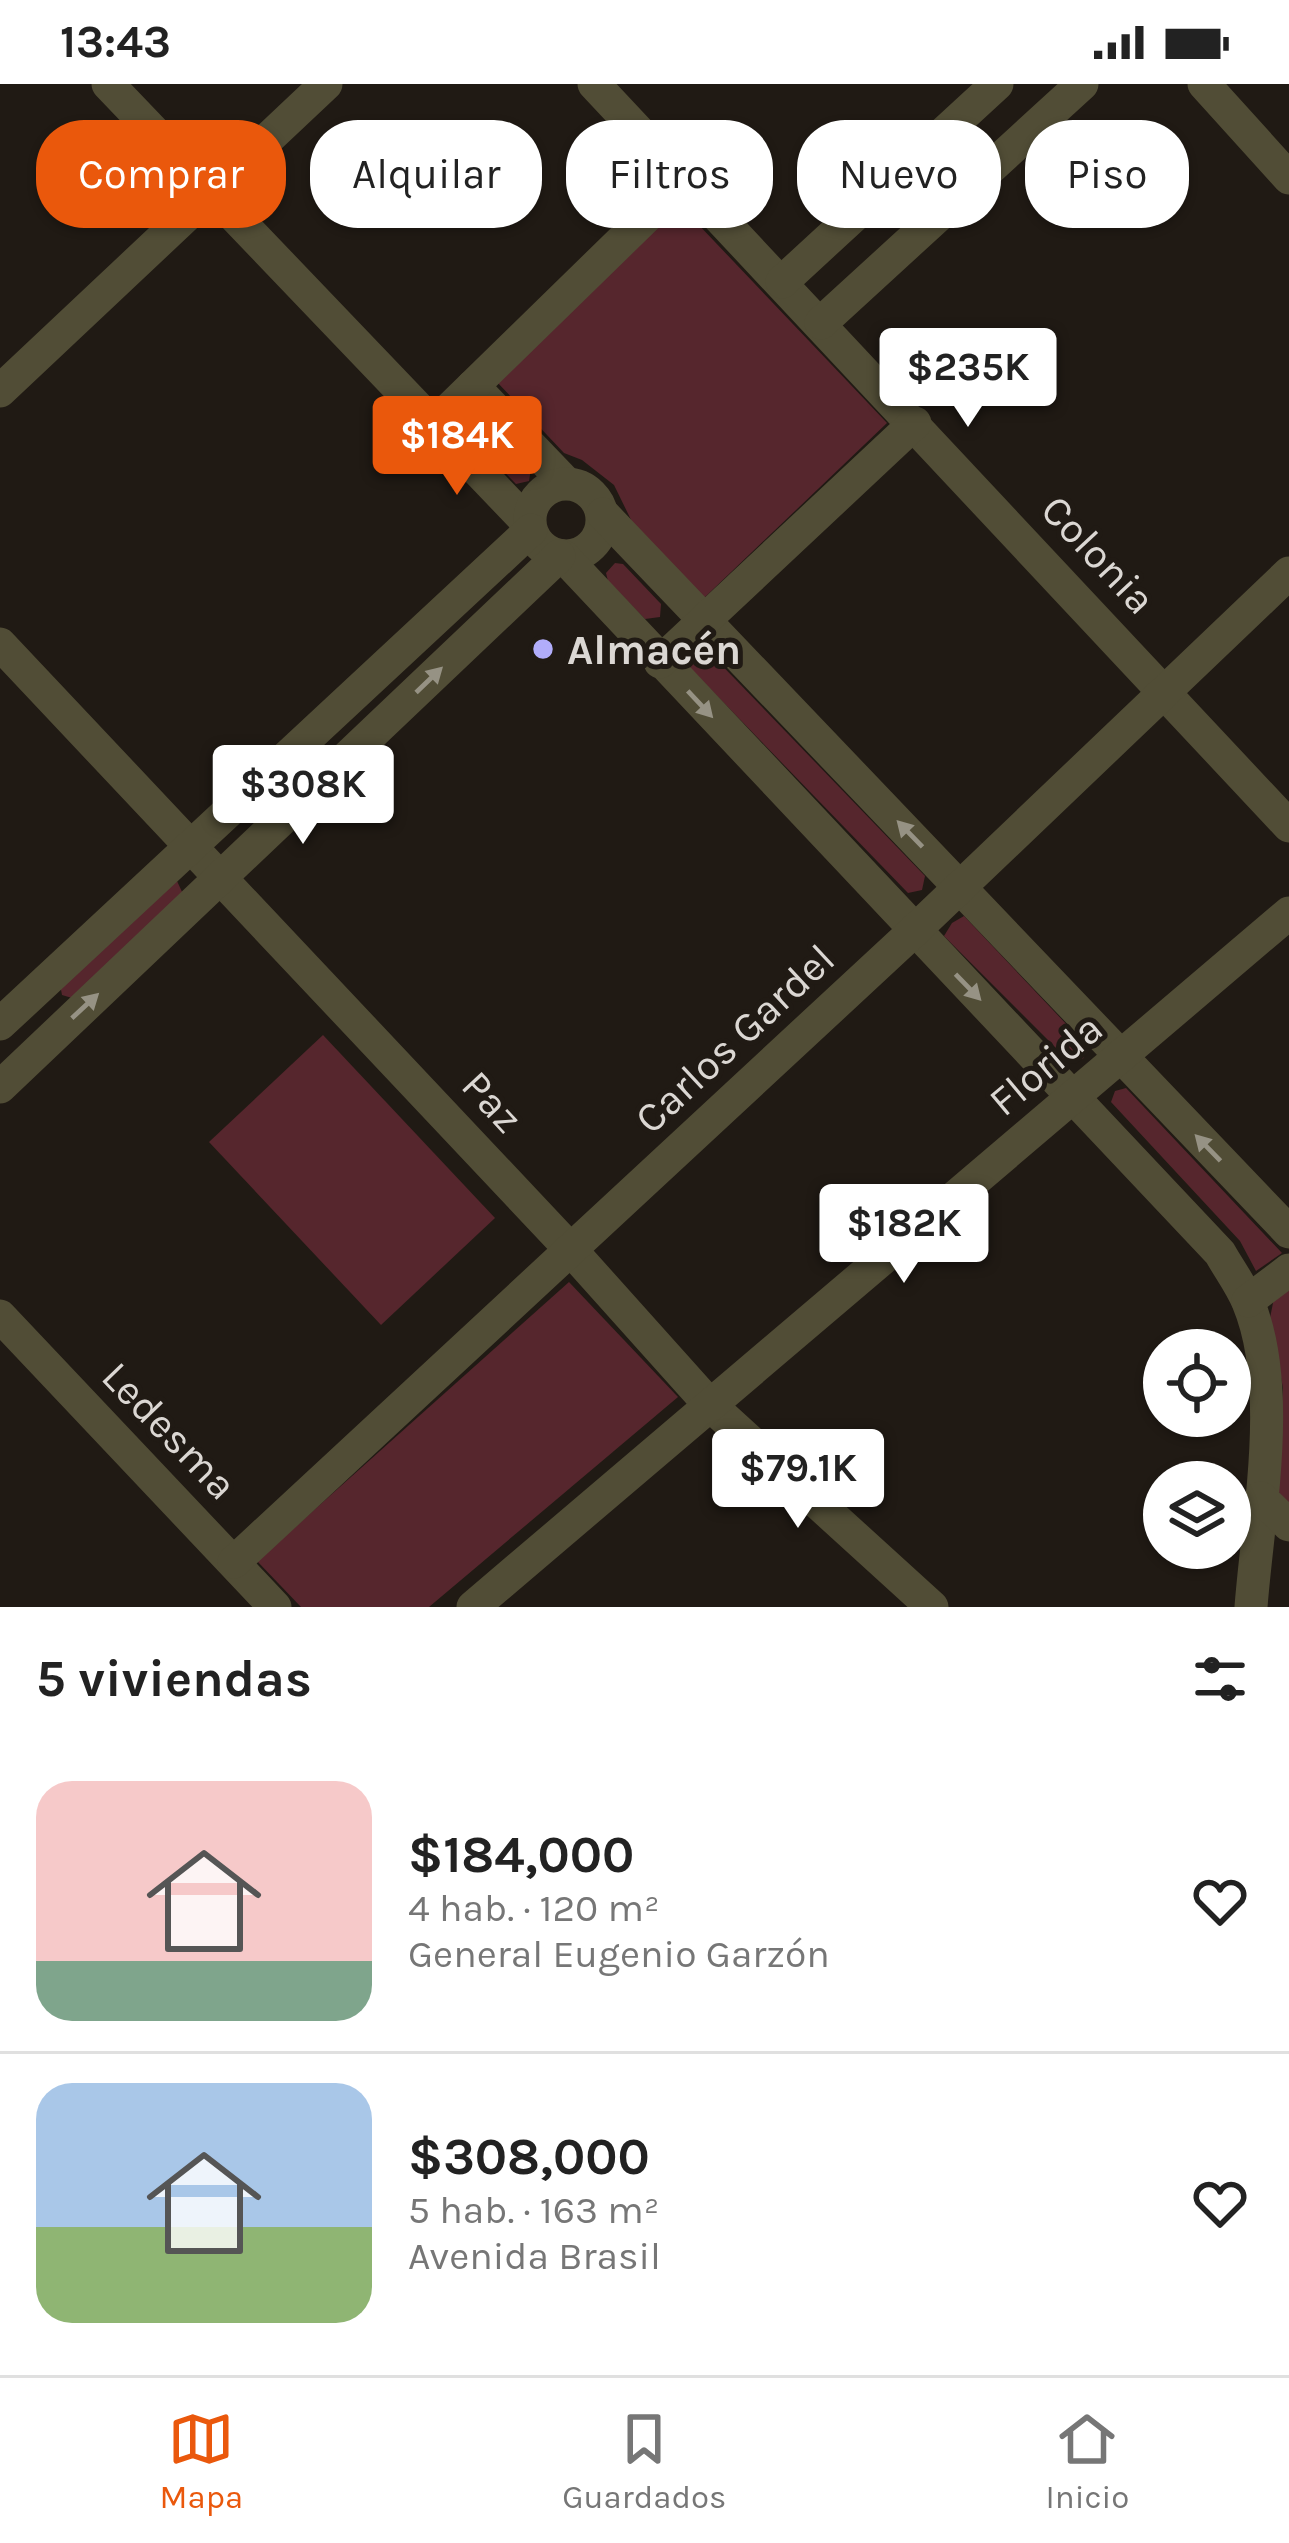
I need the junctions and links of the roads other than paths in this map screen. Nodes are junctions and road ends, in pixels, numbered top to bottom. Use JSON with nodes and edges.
{"nodes":[{"id":1,"x":108,"y":84,"type":"edge"},
{"id":2,"x":326,"y":84,"type":"edge"},
{"id":3,"x":594,"y":84,"type":"edge"},
{"id":4,"x":997,"y":84,"type":"edge"},
{"id":5,"x":1082,"y":84,"type":"edge"},
{"id":6,"x":1204,"y":84,"type":"edge"},
{"id":7,"x":141,"y":120,"type":"edge"},
{"id":8,"x":628,"y":120,"type":"edge"},
{"id":9,"x":286,"y":121,"type":"edge"},
{"id":10,"x":1289,"y":178,"type":"edge"},
{"id":11,"x":171,"y":228,"type":"edge"},
{"id":12,"x":242,"y":228,"type":"edge"},
{"id":13,"x":635,"y":228,"type":"edge"},
{"id":14,"x":731,"y":228,"type":"edge"},
{"id":15,"x":782,"y":282,"type":"junction"},
{"id":16,"x":821,"y":323,"type":"junction"},
{"id":17,"x":473,"y":386,"type":"junction"},
{"id":18,"x":0,"y":391,"type":"edge"},
{"id":19,"x":915,"y":423,"type":"junction"},
{"id":20,"x":434,"y":424,"type":"junction"},
{"id":21,"x":566,"y":483,"type":"junction"},
{"id":22,"x":602,"y":514,"type":"junction"},
{"id":23,"x":530,"y":527,"type":"junction"},
{"id":24,"x":561,"y":556,"type":"junction"},
{"id":25,"x":1289,"y":573,"type":"edge"},
{"id":26,"x":704,"y":621,"type":"junction"},
{"id":27,"x":0,"y":644,"type":"edge"},
{"id":28,"x":660,"y":662,"type":"junction"},
{"id":29,"x":1165,"y":691,"type":"junction"},
{"id":30,"x":1289,"y":826,"type":"edge"},
{"id":31,"x":191,"y":845,"type":"junction"},
{"id":32,"x":222,"y":877,"type":"junction"},
{"id":33,"x":959,"y":885,"type":"junction"},
{"id":34,"x":1289,"y":913,"type":"edge"},
{"id":35,"x":914,"y":931,"type":"junction"},
{"id":36,"x":0,"y":1024,"type":"edge"},
{"id":37,"x":1122,"y":1058,"type":"junction"},
{"id":38,"x":0,"y":1087,"type":"edge"},
{"id":39,"x":1076,"y":1098,"type":"junction"},
{"id":40,"x":1289,"y":1232,"type":"edge"},
{"id":41,"x":572,"y":1250,"type":"junction"},
{"id":42,"x":1289,"y":1270,"type":"edge"},
{"id":43,"x":1247,"y":1301,"type":"junction"},
{"id":44,"x":0,"y":1316,"type":"edge"},
{"id":45,"x":710,"y":1404,"type":"junction"},
{"id":46,"x":1261,"y":1498,"type":"junction"},
{"id":47,"x":1289,"y":1525,"type":"edge"},
{"id":48,"x":234,"y":1562,"type":"junction"},
{"id":49,"x":275,"y":1607,"type":"edge"},
{"id":50,"x":473,"y":1607,"type":"edge"},
{"id":51,"x":932,"y":1607,"type":"edge"},
{"id":52,"x":1251,"y":1607,"type":"edge"}],
"edges":[{"from":1,"to":7,"type":"street"},
{"from":2,"to":9,"type":"street"},
{"from":3,"to":8,"type":"street","name":"Colonia"},
{"from":4,"to":15,"type":"street"},
{"from":5,"to":16,"type":"street"},
{"from":6,"to":10,"type":"street"},
{"from":11,"to":18,"type":"street"},
{"from":12,"to":20,"type":"street"},
{"from":13,"to":17,"type":"street"},
{"from":14,"to":15,"type":"street","name":"Colonia"},
{"from":15,"to":16,"type":"street","name":"Colonia"},
{"from":16,"to":19,"type":"street","name":"Colonia"},
{"from":17,"to":20,"type":"street"},
{"from":17,"to":21,"type":"street"},
{"from":19,"to":26,"type":"street"},
{"from":19,"to":29,"type":"street","name":"Colonia"},
{"from":20,"to":23,"type":"street"},
{"from":21,"to":22,"type":"street"},
{"from":21,"to":23,"type":"street"},
{"from":22,"to":24,"type":"street"},
{"from":22,"to":26,"type":"street"},
{"from":23,"to":24,"type":"street"},
{"from":23,"to":31,"type":"street"},
{"from":24,"to":28,"type":"street"},
{"from":32,"to":24,"type":"street","one_way":true},
{"from":25,"to":29,"type":"street","name":"Carlos Gardel"},
{"from":26,"to":28,"type":"street"},
{"from":33,"to":26,"type":"street","one_way":true},
{"from":27,"to":31,"type":"street","name":"Paz"},
{"from":28,"to":35,"type":"street","one_way":true},
{"from":29,"to":30,"type":"street","name":"Colonia"},
{"from":29,"to":33,"type":"street","name":"Carlos Gardel"},
{"from":31,"to":32,"type":"street","name":"Paz"},
{"from":31,"to":36,"type":"street"},
{"from":38,"to":32,"type":"street","one_way":true},
{"from":32,"to":41,"type":"street","name":"Paz"},
{"from":33,"to":35,"type":"street","name":"Carlos Gardel"},
{"from":33,"to":37,"type":"street"},
{"from":34,"to":37,"type":"street","name":"Florida"},
{"from":35,"to":39,"type":"street","one_way":true},
{"from":35,"to":41,"type":"street","name":"Carlos Gardel"},
{"from":37,"to":39,"type":"street","name":"Florida"},
{"from":40,"to":37,"type":"street","one_way":true},
{"from":39,"to":43,"type":"street"},
{"from":39,"to":45,"type":"street","name":"Florida"},
{"from":41,"to":45,"type":"street","name":"Paz"},
{"from":41,"to":48,"type":"street","name":"Carlos Gardel"},
{"from":42,"to":43,"type":"street"},
{"from":43,"to":46,"type":"street"},
{"from":44,"to":48,"type":"street","name":"Ledesma"},
{"from":45,"to":50,"type":"street","name":"Florida"},
{"from":45,"to":51,"type":"street","name":"Paz"},
{"from":46,"to":47,"type":"street"},
{"from":46,"to":52,"type":"street"},
{"from":48,"to":49,"type":"street","name":"Ledesma"}]}
